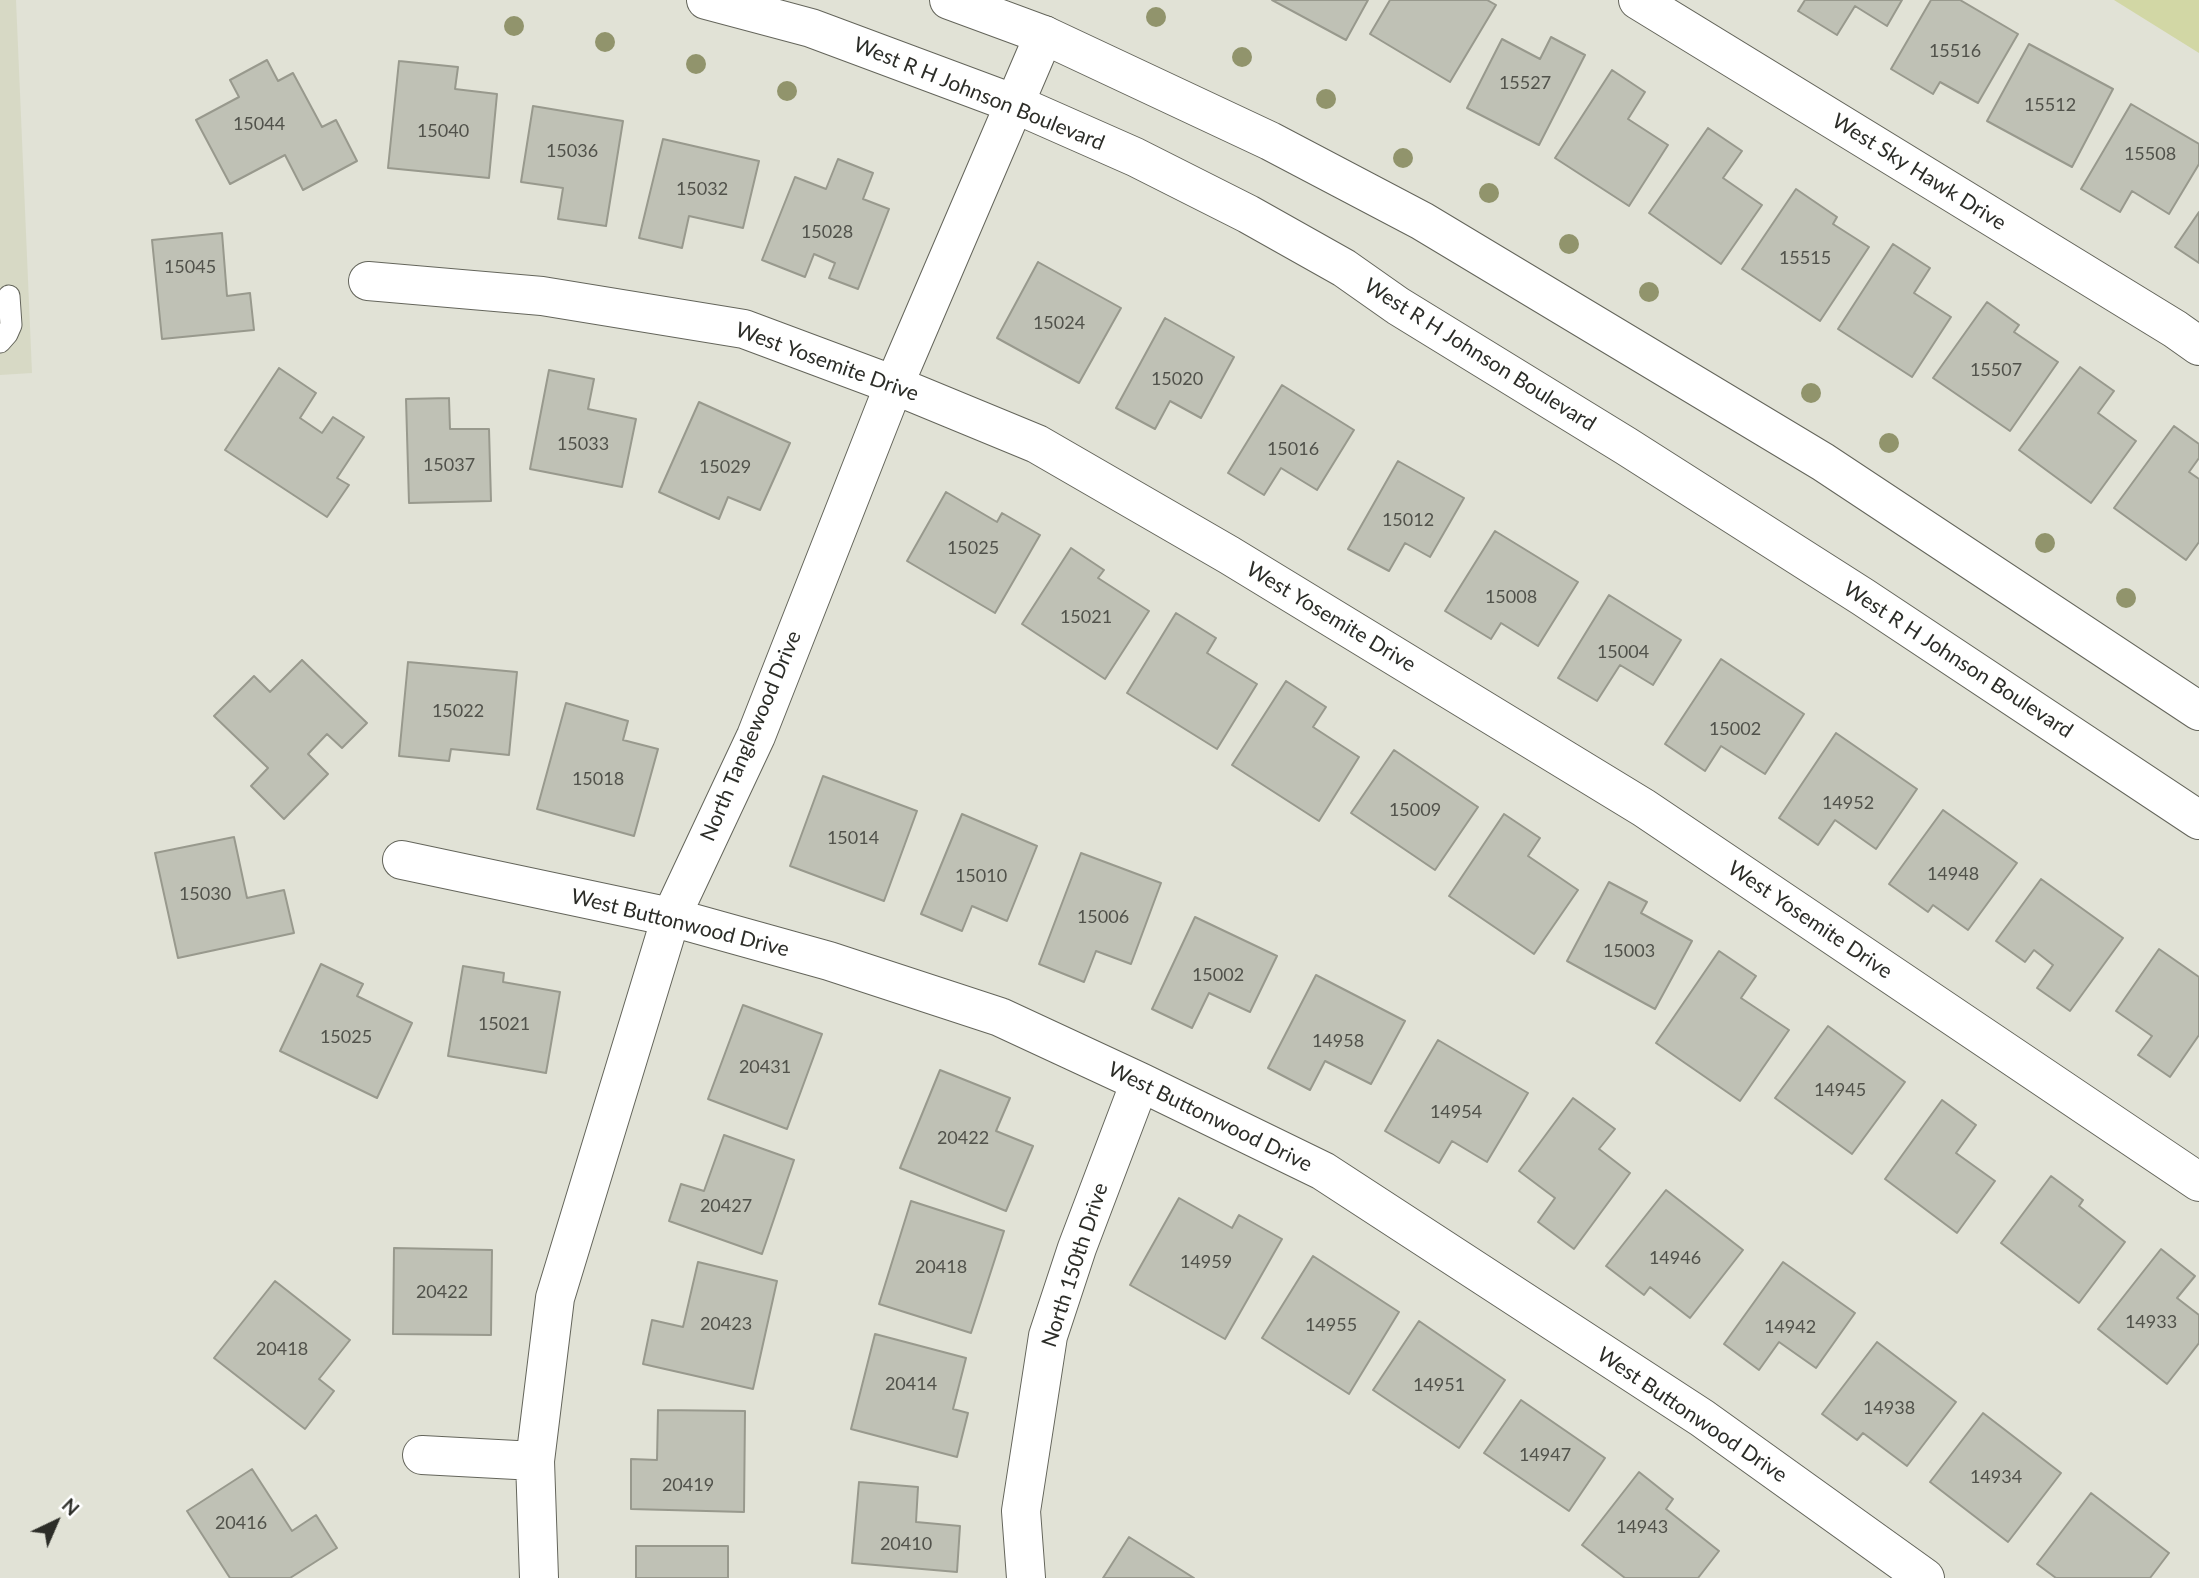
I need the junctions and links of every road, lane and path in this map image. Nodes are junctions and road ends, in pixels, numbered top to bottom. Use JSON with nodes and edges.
{"nodes":[{"id":1,"x":706,"y":0,"type":"edge"},
{"id":2,"x":950,"y":0,"type":"edge"},
{"id":3,"x":1638,"y":0,"type":"edge"},
{"id":4,"x":1044,"y":35,"type":"junction"},
{"id":5,"x":1015,"y":104,"type":"junction"},
{"id":6,"x":368,"y":281,"type":"dead end"},
{"id":7,"x":9,"y":296,"type":"dead end"},
{"id":8,"x":0,"y":342,"type":"edge"},
{"id":9,"x":2199,"y":346,"type":"edge"},
{"id":10,"x":894,"y":385,"type":"junction"},
{"id":11,"x":2199,"y":711,"type":"edge"},
{"id":12,"x":2199,"y":820,"type":"edge"},
{"id":13,"x":402,"y":860,"type":"dead end"},
{"id":14,"x":671,"y":917,"type":"junction"},
{"id":15,"x":1140,"y":1082,"type":"junction"},
{"id":16,"x":2199,"y":1182,"type":"edge"},
{"id":17,"x":422,"y":1455,"type":"dead end"},
{"id":18,"x":535,"y":1461,"type":"junction"},
{"id":19,"x":539,"y":1578,"type":"edge"},
{"id":20,"x":1026,"y":1578,"type":"edge"},
{"id":21,"x":1925,"y":1578,"type":"edge"}],
"edges":[{"from":1,"to":5,"type":"street","name":"West R H Johnson Boulevard"},
{"from":2,"to":4,"type":"street"},
{"from":3,"to":9,"type":"street","name":"West Sky Hawk Drive"},
{"from":4,"to":5,"type":"street","name":"North Tanglewood Drive"},
{"from":4,"to":11,"type":"street"},
{"from":5,"to":10,"type":"street","name":"North Tanglewood Drive"},
{"from":5,"to":12,"type":"street","name":"West R H Johnson Boulevard"},
{"from":6,"to":10,"type":"street","name":"West Yosemite Drive"},
{"from":7,"to":8,"type":"lane"},
{"from":10,"to":14,"type":"street","name":"North Tanglewood Drive"},
{"from":10,"to":16,"type":"street","name":"West Yosemite Drive"},
{"from":13,"to":14,"type":"street","name":"West Buttonwood Drive"},
{"from":14,"to":15,"type":"street","name":"West Buttonwood Drive"},
{"from":14,"to":18,"type":"street","name":"North Tanglewood Drive"},
{"from":15,"to":20,"type":"street","name":"North 150th Drive"},
{"from":15,"to":21,"type":"street","name":"West Buttonwood Drive"},
{"from":17,"to":18,"type":"street"},
{"from":18,"to":19,"type":"street","name":"North Tanglewood Drive"}]}
